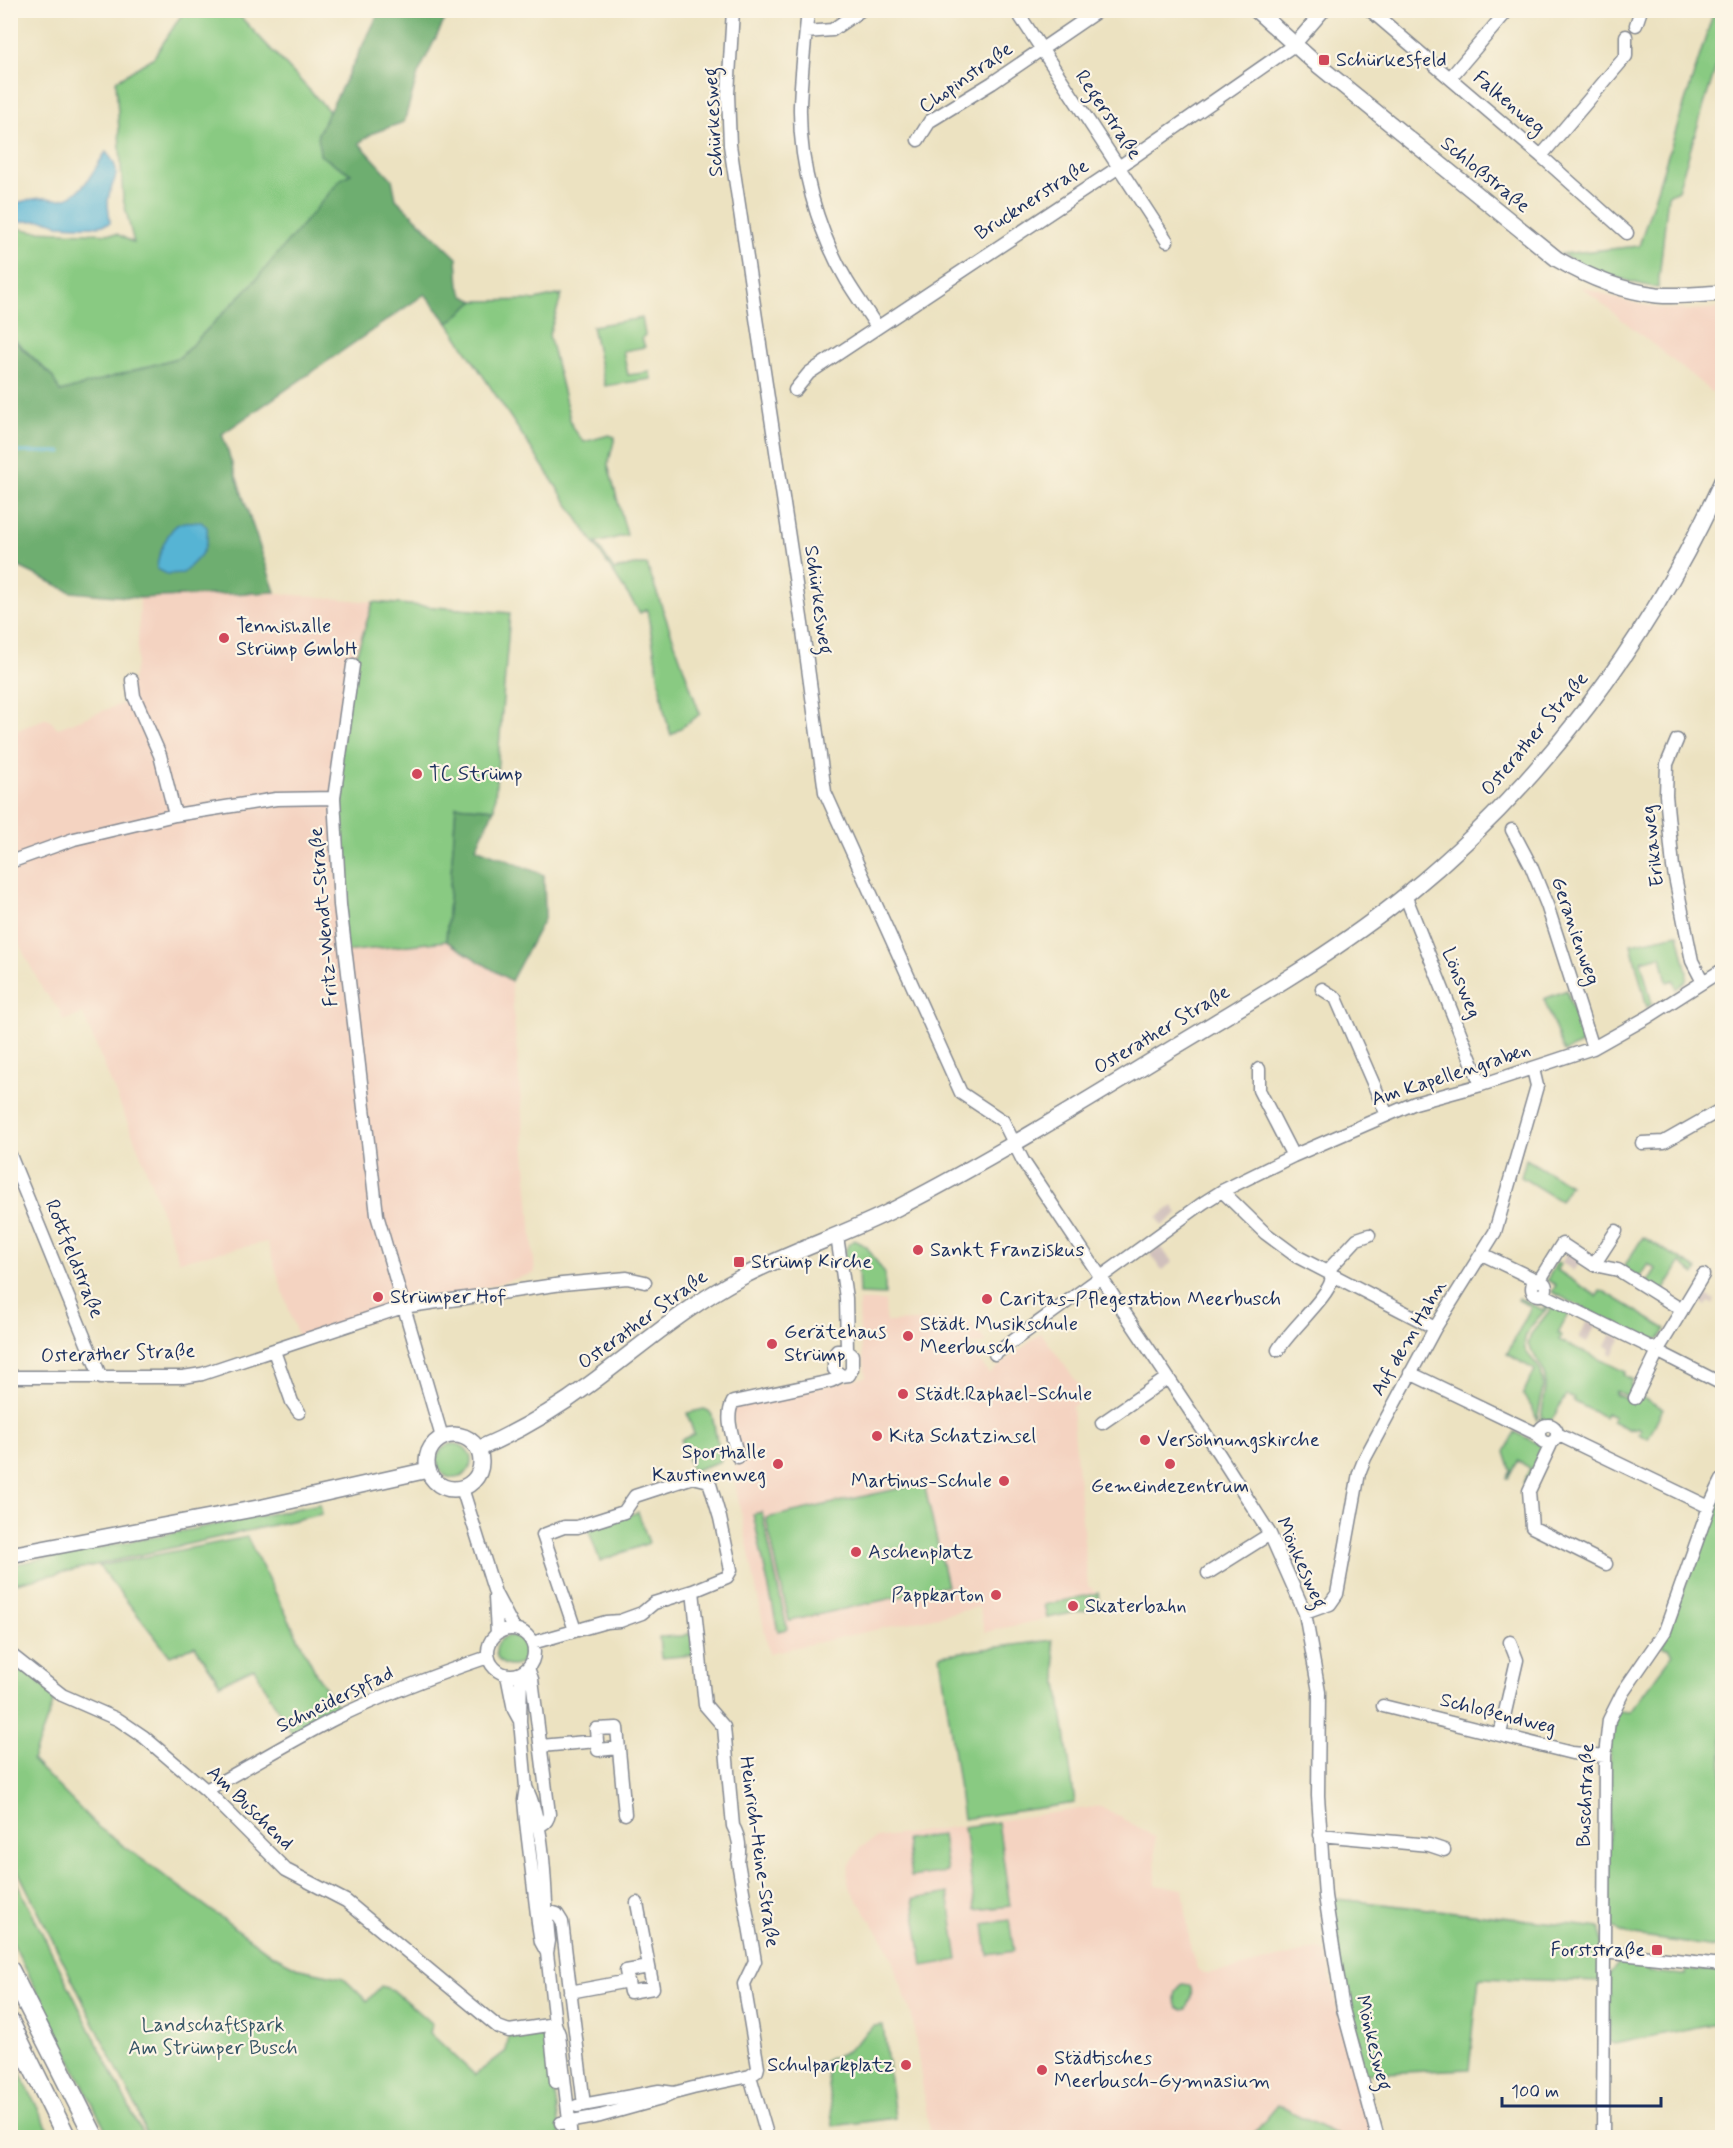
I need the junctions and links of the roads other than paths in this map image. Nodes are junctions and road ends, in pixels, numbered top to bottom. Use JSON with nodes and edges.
{"nodes":[{"id":1,"x":732,"y":10,"type":"edge"},
{"id":2,"x":808,"y":10,"type":"edge"},
{"id":3,"x":861,"y":10,"type":"edge"},
{"id":4,"x":1016,"y":10,"type":"edge"},
{"id":5,"x":1099,"y":10,"type":"edge"},
{"id":6,"x":1256,"y":10,"type":"edge"},
{"id":7,"x":1324,"y":10,"type":"edge"},
{"id":8,"x":1370,"y":10,"type":"edge"},
{"id":9,"x":1508,"y":10,"type":"edge"},
{"id":10,"x":1641,"y":10,"type":"edge"},
{"id":11,"x":1636,"y":25,"type":"dead end"},
{"id":12,"x":806,"y":32,"type":"junction"},
{"id":13,"x":1626,"y":36,"type":"dead end"},
{"id":14,"x":1294,"y":45,"type":"junction"},
{"id":15,"x":1042,"y":50,"type":"junction"},
{"id":16,"x":1450,"y":78,"type":"junction"},
{"id":17,"x":918,"y":140,"type":"dead end"},
{"id":18,"x":1541,"y":156,"type":"junction"},
{"id":19,"x":1119,"y":166,"type":"junction"},
{"id":20,"x":1627,"y":233,"type":"dead end"},
{"id":21,"x":1167,"y":241,"type":"dead end"},
{"id":22,"x":1722,"y":293,"type":"edge"},
{"id":23,"x":877,"y":327,"type":"junction"},
{"id":24,"x":795,"y":390,"type":"dead end"},
{"id":25,"x":1722,"y":481,"type":"edge"},
{"id":26,"x":353,"y":665,"type":"dead end"},
{"id":27,"x":132,"y":680,"type":"dead end"},
{"id":28,"x":1677,"y":740,"type":"dead end"},
{"id":29,"x":334,"y":798,"type":"junction"},
{"id":30,"x":175,"y":815,"type":"junction"},
{"id":31,"x":1512,"y":830,"type":"dead end"},
{"id":32,"x":10,"y":862,"type":"edge"},
{"id":33,"x":1405,"y":896,"type":"junction"},
{"id":34,"x":1722,"y":970,"type":"edge"},
{"id":35,"x":1703,"y":982,"type":"junction"},
{"id":36,"x":1322,"y":989,"type":"dead end"},
{"id":37,"x":1593,"y":1048,"type":"junction"},
{"id":38,"x":1259,"y":1069,"type":"dead end"},
{"id":39,"x":1533,"y":1069,"type":"junction"},
{"id":40,"x":1481,"y":1085,"type":"junction"},
{"id":41,"x":1722,"y":1109,"type":"edge"},
{"id":42,"x":1387,"y":1115,"type":"junction"},
{"id":43,"x":1015,"y":1143,"type":"junction"},
{"id":44,"x":1642,"y":1143,"type":"dead end"},
{"id":45,"x":10,"y":1155,"type":"edge"},
{"id":46,"x":1293,"y":1156,"type":"junction"},
{"id":47,"x":1222,"y":1191,"type":"junction"},
{"id":48,"x":1616,"y":1231,"type":"dead end"},
{"id":49,"x":1369,"y":1235,"type":"dead end"},
{"id":50,"x":837,"y":1236,"type":"junction"},
{"id":51,"x":1482,"y":1254,"type":"junction"},
{"id":52,"x":1594,"y":1265,"type":"junction"},
{"id":53,"x":1331,"y":1274,"type":"junction"},
{"id":54,"x":1703,"y":1275,"type":"dead end"},
{"id":55,"x":1101,"y":1277,"type":"junction"},
{"id":56,"x":1538,"y":1281,"type":"junction"},
{"id":57,"x":645,"y":1282,"type":"dead end"},
{"id":58,"x":403,"y":1307,"type":"junction"},
{"id":59,"x":1683,"y":1310,"type":"junction"},
{"id":60,"x":1435,"y":1328,"type":"junction"},
{"id":61,"x":1278,"y":1350,"type":"dead end"},
{"id":62,"x":274,"y":1351,"type":"junction"},
{"id":63,"x":1657,"y":1351,"type":"junction"},
{"id":64,"x":995,"y":1354,"type":"dead end"},
{"id":65,"x":1410,"y":1373,"type":"junction"},
{"id":66,"x":10,"y":1377,"type":"edge"},
{"id":67,"x":101,"y":1378,"type":"junction"},
{"id":68,"x":1167,"y":1378,"type":"junction"},
{"id":69,"x":1722,"y":1384,"type":"edge"},
{"id":70,"x":1635,"y":1398,"type":"dead end"},
{"id":71,"x":299,"y":1412,"type":"dead end"},
{"id":72,"x":1102,"y":1423,"type":"dead end"},
{"id":73,"x":442,"y":1437,"type":"junction"},
{"id":74,"x":1555,"y":1438,"type":"junction"},
{"id":75,"x":478,"y":1449,"type":"junction"},
{"id":76,"x":738,"y":1457,"type":"dead end"},
{"id":77,"x":420,"y":1472,"type":"junction"},
{"id":78,"x":1722,"y":1480,"type":"edge"},
{"id":79,"x":462,"y":1488,"type":"junction"},
{"id":80,"x":1709,"y":1507,"type":"junction"},
{"id":81,"x":1270,"y":1534,"type":"junction"},
{"id":82,"x":10,"y":1555,"type":"edge"},
{"id":83,"x":1606,"y":1564,"type":"dead end"},
{"id":84,"x":1208,"y":1573,"type":"dead end"},
{"id":85,"x":693,"y":1591,"type":"junction"},
{"id":86,"x":495,"y":1593,"type":"junction"},
{"id":87,"x":1305,"y":1613,"type":"junction"},
{"id":88,"x":514,"y":1629,"type":"junction"},
{"id":89,"x":575,"y":1630,"type":"junction"},
{"id":90,"x":498,"y":1632,"type":"junction"},
{"id":91,"x":1510,"y":1642,"type":"dead end"},
{"id":92,"x":532,"y":1643,"type":"junction"},
{"id":93,"x":10,"y":1654,"type":"edge"},
{"id":94,"x":488,"y":1657,"type":"junction"},
{"id":95,"x":524,"y":1670,"type":"junction"},
{"id":96,"x":507,"y":1675,"type":"junction"},
{"id":97,"x":1383,"y":1706,"type":"dead end"},
{"id":98,"x":520,"y":1722,"type":"junction"},
{"id":99,"x":1500,"y":1734,"type":"junction"},
{"id":100,"x":597,"y":1741,"type":"junction"},
{"id":101,"x":541,"y":1746,"type":"junction"},
{"id":102,"x":619,"y":1748,"type":"junction"},
{"id":103,"x":1605,"y":1756,"type":"junction"},
{"id":104,"x":206,"y":1790,"type":"junction"},
{"id":105,"x":625,"y":1814,"type":"dead end"},
{"id":106,"x":531,"y":1824,"type":"junction"},
{"id":107,"x":1320,"y":1835,"type":"junction"},
{"id":108,"x":1444,"y":1850,"type":"dead end"},
{"id":109,"x":637,"y":1903,"type":"dead end"},
{"id":110,"x":547,"y":1911,"type":"junction"},
{"id":111,"x":1604,"y":1952,"type":"junction"},
{"id":112,"x":547,"y":1953,"type":"junction"},
{"id":113,"x":1722,"y":1965,"type":"edge"},
{"id":114,"x":649,"y":1967,"type":"junction"},
{"id":115,"x":10,"y":1970,"type":"edge"},
{"id":116,"x":628,"y":1982,"type":"junction"},
{"id":117,"x":570,"y":1992,"type":"junction"},
{"id":118,"x":10,"y":2022,"type":"edge"},
{"id":119,"x":555,"y":2024,"type":"junction"},
{"id":120,"x":750,"y":2076,"type":"junction"},
{"id":121,"x":674,"y":2093,"type":"junction"},
{"id":122,"x":584,"y":2105,"type":"junction"},
{"id":123,"x":564,"y":2109,"type":"junction"},
{"id":124,"x":566,"y":2123,"type":"junction"},
{"id":125,"x":67,"y":2138,"type":"edge"},
{"id":126,"x":95,"y":2138,"type":"edge"},
{"id":127,"x":563,"y":2138,"type":"edge"},
{"id":128,"x":571,"y":2138,"type":"edge"},
{"id":129,"x":768,"y":2138,"type":"edge"},
{"id":130,"x":1378,"y":2138,"type":"edge"},
{"id":131,"x":1603,"y":2138,"type":"edge"}],
"edges":[{"from":1,"to":43,"type":"street","name":"Schürkesweg"},
{"from":2,"to":12,"type":"street"},
{"from":3,"to":12,"type":"street"},
{"from":4,"to":15,"type":"street","name":"Regerstraße"},
{"from":5,"to":15,"type":"street","name":"Chopinstraße"},
{"from":6,"to":14,"type":"main road","name":"Schloßstraße"},
{"from":7,"to":14,"type":"street","name":"Brucknerstraße"},
{"from":8,"to":16,"type":"street","name":"Falkenweg"},
{"from":9,"to":16,"type":"street"},
{"from":10,"to":11,"type":"street"},
{"from":12,"to":23,"type":"street"},
{"from":13,"to":18,"type":"street","name":"Falkenweg"},
{"from":14,"to":19,"type":"street","name":"Brucknerstraße"},
{"from":14,"to":22,"type":"main road","name":"Schloßstraße"},
{"from":15,"to":17,"type":"street","name":"Chopinstraße"},
{"from":15,"to":19,"type":"street","name":"Regerstraße"},
{"from":16,"to":18,"type":"street","name":"Falkenweg"},
{"from":18,"to":20,"type":"street","name":"Falkenweg"},
{"from":19,"to":21,"type":"street","name":"Regerstraße"},
{"from":19,"to":23,"type":"street","name":"Brucknerstraße"},
{"from":23,"to":24,"type":"street","name":"Brucknerstraße"},
{"from":25,"to":33,"type":"main road","name":"Osterather Straße"},
{"from":26,"to":29,"type":"street","name":"Fritz-Wendt-Straße"},
{"from":27,"to":30,"type":"street"},
{"from":28,"to":35,"type":"street","name":"Erikaweg"},
{"from":29,"to":30,"type":"street"},
{"from":29,"to":58,"type":"street","name":"Fritz-Wendt-Straße"},
{"from":30,"to":32,"type":"street"},
{"from":31,"to":37,"type":"street","name":"Geranienweg"},
{"from":33,"to":40,"type":"street","name":"Lönsweg"},
{"from":33,"to":43,"type":"main road","name":"Osterather Straße"},
{"from":34,"to":35,"type":"street","name":"Am Kapellengraben"},
{"from":35,"to":37,"type":"street","name":"Am Kapellengraben"},
{"from":36,"to":42,"type":"street"},
{"from":37,"to":39,"type":"street","name":"Am Kapellengraben"},
{"from":38,"to":46,"type":"street"},
{"from":39,"to":40,"type":"street","name":"Am Kapellengraben"},
{"from":39,"to":51,"type":"street","name":"Auf dem Hahn"},
{"from":40,"to":42,"type":"street","name":"Am Kapellengraben"},
{"from":41,"to":44,"type":"street"},
{"from":42,"to":46,"type":"street","name":"Am Kapellengraben"},
{"from":43,"to":50,"type":"main road","name":"Osterather Straße"},
{"from":43,"to":55,"type":"street","name":"Mönkesweg"},
{"from":45,"to":67,"type":"street","name":"Rottfeldstraße"},
{"from":46,"to":47,"type":"street","name":"Am Kapellengraben"},
{"from":47,"to":53,"type":"street"},
{"from":47,"to":55,"type":"street","name":"Am Kapellengraben"},
{"from":48,"to":52,"type":"street"},
{"from":49,"to":53,"type":"street"},
{"from":50,"to":75,"type":"main road","name":"Osterather Straße"},
{"from":50,"to":76,"type":"street"},
{"from":51,"to":56,"type":"street"},
{"from":51,"to":60,"type":"street","name":"Auf dem Hahn"},
{"from":52,"to":56,"type":"street"},
{"from":52,"to":59,"type":"street"},
{"from":53,"to":60,"type":"street"},
{"from":53,"to":61,"type":"street"},
{"from":54,"to":59,"type":"street"},
{"from":55,"to":64,"type":"street","name":"Am Kapellengraben"},
{"from":55,"to":68,"type":"street","name":"Mönkesweg"},
{"from":56,"to":63,"type":"street"},
{"from":57,"to":58,"type":"street","name":"Osterather Straße"},
{"from":58,"to":62,"type":"street","name":"Osterather Straße"},
{"from":58,"to":73,"type":"street","name":"Fritz-Wendt-Straße"},
{"from":59,"to":63,"type":"street"},
{"from":60,"to":65,"type":"street","name":"Auf dem Hahn"},
{"from":62,"to":67,"type":"street","name":"Osterather Straße"},
{"from":62,"to":71,"type":"street"},
{"from":63,"to":69,"type":"street"},
{"from":63,"to":70,"type":"street"},
{"from":65,"to":74,"type":"street"},
{"from":65,"to":87,"type":"street","name":"Auf dem Hahn"},
{"from":66,"to":67,"type":"street","name":"Osterather Straße"},
{"from":68,"to":72,"type":"street"},
{"from":68,"to":81,"type":"street","name":"Mönkesweg"},
{"from":73,"to":75,"type":"main road"},
{"from":73,"to":77,"type":"main road"},
{"from":74,"to":80,"type":"street"},
{"from":74,"to":83,"type":"street"},
{"from":75,"to":79,"type":"main road"},
{"from":77,"to":79,"type":"main road"},
{"from":77,"to":82,"type":"main road"},
{"from":78,"to":80,"type":"street","name":"Buschstraße"},
{"from":79,"to":86,"type":"street"},
{"from":80,"to":103,"type":"street","name":"Buschstraße"},
{"from":81,"to":84,"type":"street"},
{"from":81,"to":87,"type":"street","name":"Mönkesweg"},
{"from":85,"to":89,"type":"street"},
{"from":85,"to":89,"type":"street"},
{"from":85,"to":120,"type":"street","name":"Heinrich-Heine-Straße"},
{"from":86,"to":88,"type":"street"},
{"from":86,"to":90,"type":"street"},
{"from":87,"to":107,"type":"street","name":"Mönkesweg"},
{"from":88,"to":90,"type":"street"},
{"from":88,"to":92,"type":"street"},
{"from":89,"to":92,"type":"street"},
{"from":90,"to":94,"type":"street"},
{"from":91,"to":99,"type":"street"},
{"from":92,"to":95,"type":"street"},
{"from":93,"to":104,"type":"street","name":"Am Buschend"},
{"from":94,"to":96,"type":"street"},
{"from":94,"to":104,"type":"street","name":"Schneiderspfad"},
{"from":95,"to":96,"type":"street"},
{"from":95,"to":98,"type":"street"},
{"from":95,"to":101,"type":"street"},
{"from":96,"to":98,"type":"street"},
{"from":97,"to":99,"type":"street","name":"Schloßendweg"},
{"from":98,"to":106,"type":"street"},
{"from":99,"to":103,"type":"street","name":"Schloßendweg"},
{"from":100,"to":101,"type":"street"},
{"from":100,"to":102,"type":"street"},
{"from":100,"to":102,"type":"street"},
{"from":101,"to":106,"type":"street"},
{"from":102,"to":105,"type":"street"},
{"from":103,"to":111,"type":"street","name":"Buschstraße"},
{"from":104,"to":119,"type":"street","name":"Am Buschend"},
{"from":106,"to":110,"type":"street"},
{"from":106,"to":112,"type":"street"},
{"from":107,"to":108,"type":"street"},
{"from":107,"to":130,"type":"street","name":"Mönkesweg"},
{"from":109,"to":114,"type":"street"},
{"from":110,"to":112,"type":"street"},
{"from":110,"to":117,"type":"street"},
{"from":111,"to":113,"type":"street"},
{"from":111,"to":131,"type":"street","name":"Buschstraße"},
{"from":112,"to":119,"type":"street"},
{"from":114,"to":116,"type":"street"},
{"from":114,"to":116,"type":"street"},
{"from":115,"to":126,"type":"highway"},
{"from":116,"to":117,"type":"street"},
{"from":117,"to":122,"type":"street"},
{"from":118,"to":125,"type":"highway"},
{"from":119,"to":123,"type":"street"},
{"from":120,"to":121,"type":"street"},
{"from":120,"to":129,"type":"street"},
{"from":121,"to":122,"type":"street"},
{"from":121,"to":124,"type":"street"},
{"from":122,"to":123,"type":"street"},
{"from":123,"to":124,"type":"street"},
{"from":124,"to":127,"type":"street"},
{"from":124,"to":128,"type":"street"}]}
